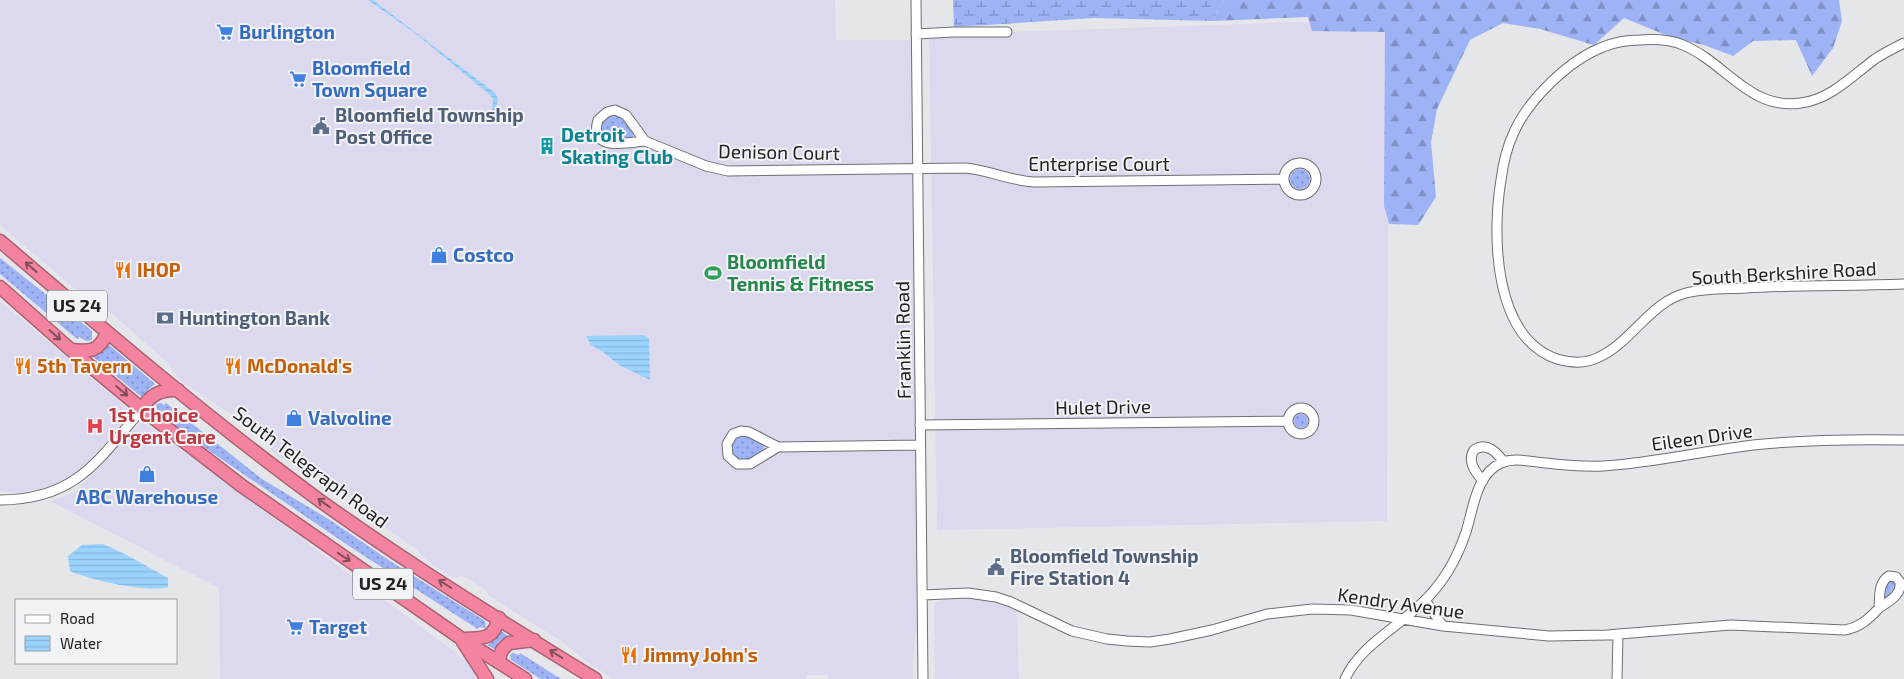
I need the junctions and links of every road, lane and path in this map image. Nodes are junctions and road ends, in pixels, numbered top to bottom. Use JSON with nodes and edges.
{"nodes":[{"id":1,"x":916,"y":0,"type":"edge"},
{"id":2,"x":1007,"y":32,"type":"dead end"},
{"id":3,"x":916,"y":34,"type":"junction"},
{"id":4,"x":1904,"y":44,"type":"edge"},
{"id":5,"x":645,"y":141,"type":"junction"},
{"id":6,"x":917,"y":168,"type":"junction"},
{"id":7,"x":1284,"y":178,"type":"dead end"},
{"id":8,"x":0,"y":241,"type":"edge"},
{"id":9,"x":1904,"y":284,"type":"edge"},
{"id":10,"x":0,"y":288,"type":"edge"},
{"id":11,"x":107,"y":332,"type":"junction"},
{"id":12,"x":71,"y":350,"type":"junction"},
{"id":13,"x":178,"y":390,"type":"junction"},
{"id":14,"x":142,"y":409,"type":"junction"},
{"id":15,"x":1287,"y":421,"type":"dead end"},
{"id":16,"x":920,"y":425,"type":"junction"},
{"id":17,"x":1904,"y":440,"type":"edge"},
{"id":18,"x":920,"y":445,"type":"junction"},
{"id":19,"x":778,"y":447,"type":"junction"},
{"id":20,"x":1504,"y":462,"type":"junction"},
{"id":21,"x":1482,"y":481,"type":"junction"},
{"id":22,"x":0,"y":500,"type":"edge"},
{"id":23,"x":922,"y":595,"type":"junction"},
{"id":24,"x":1425,"y":600,"type":"junction"},
{"id":25,"x":1879,"y":608,"type":"dead end"},
{"id":26,"x":498,"y":618,"type":"junction"},
{"id":27,"x":1402,"y":619,"type":"junction"},
{"id":28,"x":1442,"y":626,"type":"junction"},
{"id":29,"x":1618,"y":634,"type":"junction"},
{"id":30,"x":462,"y":639,"type":"junction"},
{"id":31,"x":534,"y":640,"type":"junction"},
{"id":32,"x":498,"y":662,"type":"junction"},
{"id":33,"x":487,"y":679,"type":"edge"},
{"id":34,"x":525,"y":679,"type":"edge"},
{"id":35,"x":595,"y":679,"type":"edge"},
{"id":36,"x":923,"y":679,"type":"edge"},
{"id":37,"x":1345,"y":679,"type":"edge"},
{"id":38,"x":1617,"y":679,"type":"edge"}],
"edges":[{"from":1,"to":3,"type":"street","name":"Franklin Road"},
{"from":2,"to":3,"type":"street"},
{"from":3,"to":6,"type":"street","name":"Franklin Road"},
{"from":4,"to":9,"type":"street","name":"South Berkshire Road"},
{"from":5,"to":5,"type":"street","name":"Denison Court"},
{"from":5,"to":6,"type":"street","name":"Denison Court"},
{"from":6,"to":7,"type":"street","name":"Enterprise Court"},
{"from":6,"to":16,"type":"street","name":"Franklin Road"},
{"from":11,"to":8,"type":"highway","name":"South Telegraph Road","number":"US 24","one_way":true},
{"from":10,"to":12,"type":"highway","number":"US 24","one_way":true},
{"from":11,"to":12,"type":"highway"},
{"from":11,"to":13,"type":"highway","name":"South Telegraph Road","number":"US 24"},
{"from":12,"to":14,"type":"highway","number":"US 24","one_way":true},
{"from":13,"to":14,"type":"highway"},
{"from":26,"to":13,"type":"highway","name":"South Telegraph Road","number":"US 24","one_way":true},
{"from":14,"to":22,"type":"street"},
{"from":14,"to":30,"type":"highway","number":"US 24","one_way":true},
{"from":15,"to":16,"type":"street","name":"Hulet Drive"},
{"from":16,"to":18,"type":"street","name":"Franklin Road"},
{"from":17,"to":20,"type":"street","name":"Eileen Drive"},
{"from":18,"to":19,"type":"street"},
{"from":18,"to":23,"type":"street","name":"Franklin Road"},
{"from":19,"to":19,"type":"street"},
{"from":20,"to":21,"type":"street"},
{"from":20,"to":21,"type":"street"},
{"from":21,"to":24,"type":"street"},
{"from":23,"to":27,"type":"street","name":"Kendry Avenue"},
{"from":23,"to":36,"type":"street","name":"Franklin Road"},
{"from":24,"to":27,"type":"street"},
{"from":24,"to":28,"type":"street"},
{"from":25,"to":29,"type":"street","name":"Kendry Avenue"},
{"from":26,"to":30,"type":"highway"},
{"from":26,"to":31,"type":"highway","name":"South Telegraph Road","number":"US 24"},
{"from":27,"to":28,"type":"street","name":"Kendry Avenue"},
{"from":27,"to":37,"type":"street"},
{"from":28,"to":29,"type":"street","name":"Kendry Avenue"},
{"from":29,"to":38,"type":"street"},
{"from":30,"to":32,"type":"highway","number":"US 24"},
{"from":30,"to":33,"type":"highway"},
{"from":31,"to":32,"type":"highway"},
{"from":35,"to":31,"type":"highway","name":"South Telegraph Road","number":"US 24","one_way":true},
{"from":32,"to":34,"type":"highway","number":"US 24"}]}
